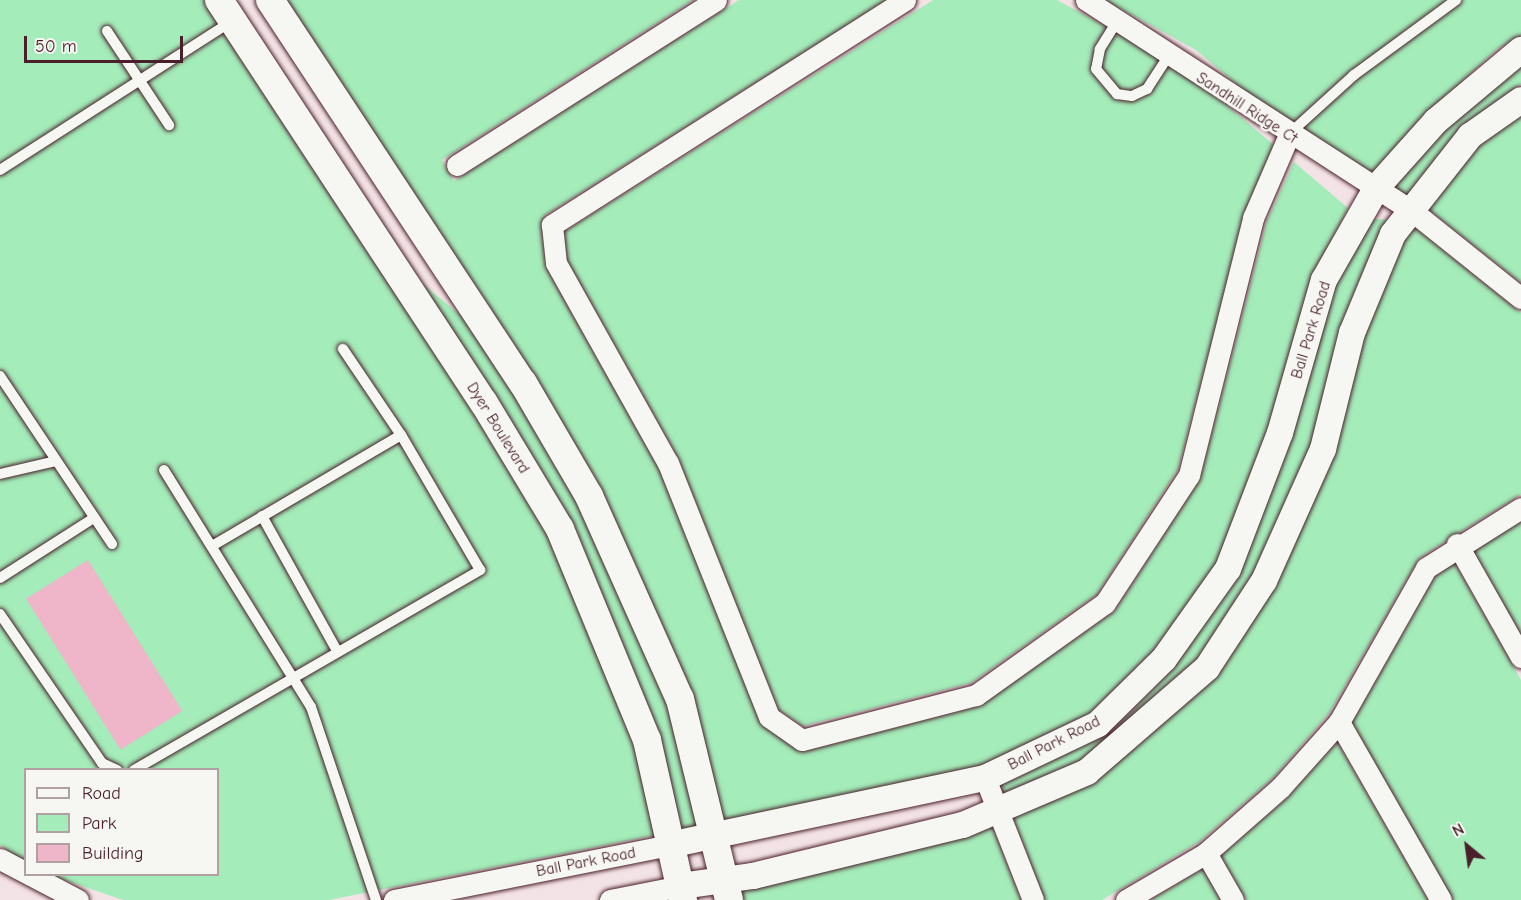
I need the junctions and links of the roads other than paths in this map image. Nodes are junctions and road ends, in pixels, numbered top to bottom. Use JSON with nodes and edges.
{"nodes":[{"id":1,"x":270,"y":0,"type":"edge"},
{"id":2,"x":716,"y":0,"type":"edge"},
{"id":3,"x":905,"y":0,"type":"edge"},
{"id":4,"x":1086,"y":0,"type":"edge"},
{"id":5,"x":1456,"y":0,"type":"edge"},
{"id":6,"x":226,"y":10,"type":"edge"},
{"id":7,"x":1116,"y":23,"type":"junction"},
{"id":8,"x":107,"y":31,"type":"dead end"},
{"id":9,"x":1521,"y":50,"type":"edge"},
{"id":10,"x":1168,"y":57,"type":"junction"},
{"id":11,"x":139,"y":80,"type":"junction"},
{"id":12,"x":1521,"y":100,"type":"edge"},
{"id":13,"x":168,"y":125,"type":"dead end"},
{"id":14,"x":1288,"y":135,"type":"junction"},
{"id":15,"x":457,"y":165,"type":"dead end"},
{"id":16,"x":0,"y":170,"type":"edge"},
{"id":17,"x":1377,"y":187,"type":"junction"},
{"id":18,"x":1411,"y":210,"type":"junction"},
{"id":19,"x":1521,"y":298,"type":"edge"},
{"id":20,"x":479,"y":316,"type":"junction"},
{"id":21,"x":343,"y":349,"type":"dead end"},
{"id":22,"x":0,"y":376,"type":"edge"},
{"id":23,"x":400,"y":435,"type":"junction"},
{"id":24,"x":56,"y":461,"type":"junction"},
{"id":25,"x":164,"y":470,"type":"dead end"},
{"id":26,"x":0,"y":474,"type":"edge"},
{"id":27,"x":1521,"y":508,"type":"edge"},
{"id":28,"x":262,"y":516,"type":"junction"},
{"id":29,"x":94,"y":518,"type":"junction"},
{"id":30,"x":112,"y":544,"type":"dead end"},
{"id":31,"x":1457,"y":544,"type":"junction"},
{"id":32,"x":212,"y":546,"type":"junction"},
{"id":33,"x":0,"y":578,"type":"edge"},
{"id":34,"x":0,"y":614,"type":"edge"},
{"id":35,"x":336,"y":650,"type":"junction"},
{"id":36,"x":1521,"y":657,"type":"edge"},
{"id":37,"x":291,"y":674,"type":"junction"},
{"id":38,"x":1339,"y":722,"type":"junction"},
{"id":39,"x":113,"y":768,"type":"edge"},
{"id":40,"x":137,"y":768,"type":"edge"},
{"id":41,"x":985,"y":778,"type":"junction"},
{"id":42,"x":998,"y":810,"type":"junction"},
{"id":43,"x":717,"y":838,"type":"junction"},
{"id":44,"x":675,"y":844,"type":"junction"},
{"id":45,"x":1206,"y":853,"type":"junction"},
{"id":46,"x":0,"y":859,"type":"edge"},
{"id":47,"x":24,"y":872,"type":"edge"},
{"id":48,"x":32,"y":876,"type":"edge"},
{"id":49,"x":728,"y":890,"type":"edge"},
{"id":50,"x":682,"y":893,"type":"edge"},
{"id":51,"x":78,"y":900,"type":"edge"},
{"id":52,"x":376,"y":900,"type":"edge"},
{"id":53,"x":394,"y":900,"type":"edge"},
{"id":54,"x":610,"y":900,"type":"edge"},
{"id":55,"x":1033,"y":900,"type":"edge"},
{"id":56,"x":1126,"y":900,"type":"edge"},
{"id":57,"x":1233,"y":900,"type":"edge"},
{"id":58,"x":1441,"y":900,"type":"edge"}],
"edges":[{"from":1,"to":20,"type":"main road"},
{"from":2,"to":15,"type":"street"},
{"from":3,"to":14,"type":"street"},
{"from":4,"to":7,"type":"street","name":"Sandhill Ridge Ct"},
{"from":5,"to":14,"type":"lane"},
{"from":6,"to":11,"type":"lane"},
{"from":6,"to":20,"type":"main road"},
{"from":6,"to":44,"type":"main road","name":"Dyer Boulevard"},
{"from":7,"to":10,"type":"street","name":"Sandhill Ridge Ct"},
{"from":7,"to":10,"type":"lane"},
{"from":8,"to":11,"type":"lane"},
{"from":9,"to":17,"type":"street","name":"Ball Park Road"},
{"from":10,"to":14,"type":"street","name":"Sandhill Ridge Ct"},
{"from":11,"to":13,"type":"lane"},
{"from":11,"to":16,"type":"lane"},
{"from":12,"to":18,"type":"street","name":"Ball Park Road"},
{"from":14,"to":17,"type":"street","name":"Sandhill Ridge Ct"},
{"from":17,"to":18,"type":"street","name":"Sandhill Ridge Ct"},
{"from":17,"to":41,"type":"street","name":"Ball Park Road"},
{"from":18,"to":19,"type":"street","name":"Sandhill Ridge Ct"},
{"from":18,"to":42,"type":"street","name":"Ball Park Road"},
{"from":20,"to":43,"type":"main road"},
{"from":21,"to":23,"type":"lane"},
{"from":22,"to":24,"type":"lane"},
{"from":23,"to":28,"type":"lane"},
{"from":23,"to":35,"type":"lane"},
{"from":24,"to":26,"type":"lane"},
{"from":24,"to":29,"type":"lane"},
{"from":25,"to":32,"type":"lane"},
{"from":27,"to":31,"type":"street"},
{"from":28,"to":32,"type":"lane"},
{"from":28,"to":35,"type":"lane"},
{"from":29,"to":30,"type":"lane"},
{"from":29,"to":33,"type":"lane"},
{"from":31,"to":36,"type":"street"},
{"from":31,"to":38,"type":"street"},
{"from":32,"to":37,"type":"lane"},
{"from":34,"to":39,"type":"lane"},
{"from":35,"to":37,"type":"lane"},
{"from":37,"to":40,"type":"lane"},
{"from":37,"to":52,"type":"lane"},
{"from":38,"to":45,"type":"street"},
{"from":38,"to":58,"type":"street"},
{"from":41,"to":42,"type":"street"},
{"from":41,"to":43,"type":"street","name":"Ball Park Road"},
{"from":42,"to":49,"type":"street","name":"Ball Park Road"},
{"from":42,"to":55,"type":"street"},
{"from":43,"to":44,"type":"street","name":"Ball Park Road"},
{"from":43,"to":49,"type":"main road"},
{"from":44,"to":50,"type":"main road","name":"Dyer Boulevard"},
{"from":44,"to":53,"type":"street","name":"Ball Park Road"},
{"from":45,"to":56,"type":"street"},
{"from":45,"to":57,"type":"street"},
{"from":46,"to":47,"type":"street"},
{"from":48,"to":51,"type":"street"},
{"from":49,"to":50,"type":"street","name":"Ball Park Road"},
{"from":50,"to":54,"type":"street","name":"Ball Park Road"}]}
